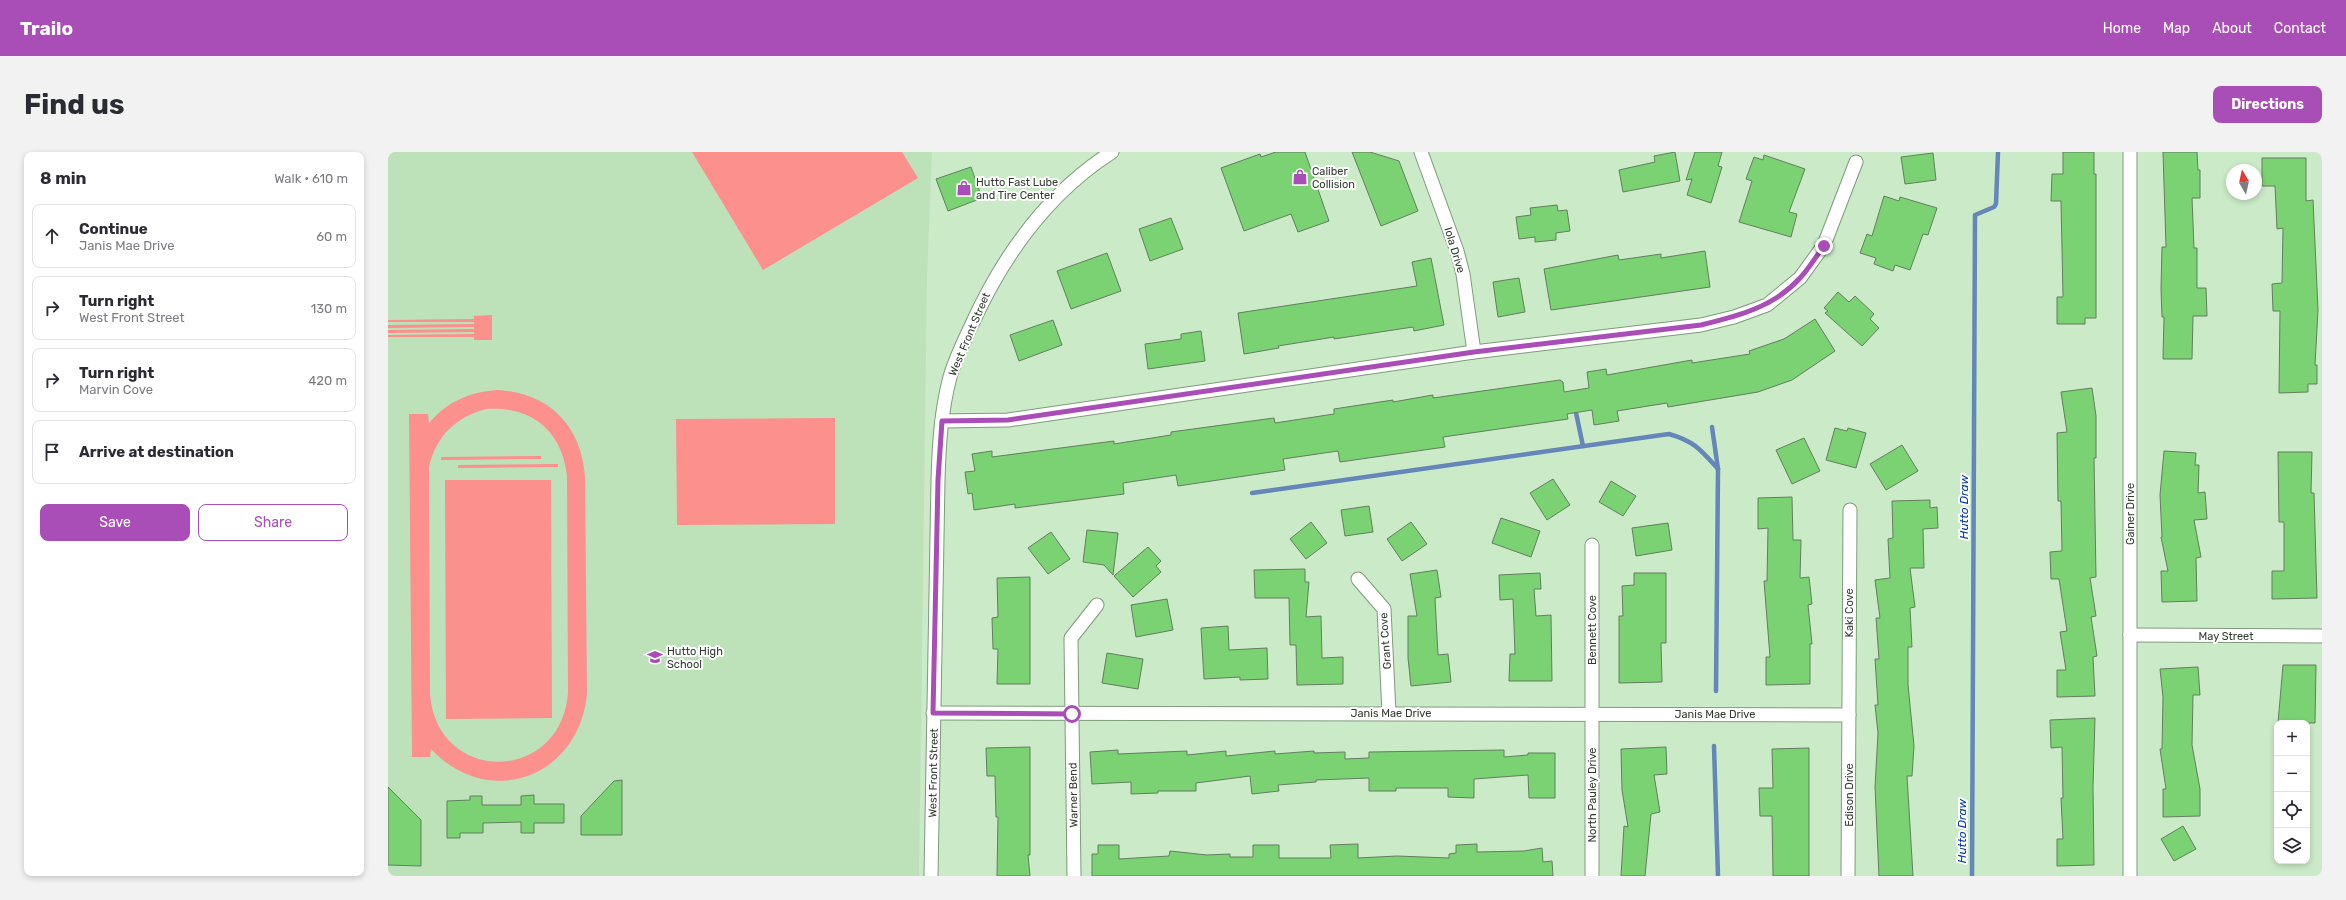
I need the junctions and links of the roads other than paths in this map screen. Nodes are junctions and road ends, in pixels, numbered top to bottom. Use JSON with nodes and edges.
{"nodes":[{"id":1,"x":1112,"y":152,"type":"edge"},
{"id":2,"x":1421,"y":152,"type":"edge"},
{"id":3,"x":2130,"y":152,"type":"edge"},
{"id":4,"x":1856,"y":162,"type":"dead end"},
{"id":5,"x":1474,"y":352,"type":"junction"},
{"id":6,"x":942,"y":421,"type":"junction"},
{"id":7,"x":1850,"y":510,"type":"dead end"},
{"id":8,"x":1592,"y":545,"type":"dead end"},
{"id":9,"x":1358,"y":579,"type":"dead end"},
{"id":10,"x":1097,"y":605,"type":"dead end"},
{"id":11,"x":2130,"y":636,"type":"junction"},
{"id":12,"x":2322,"y":636,"type":"edge"},
{"id":13,"x":933,"y":713,"type":"junction"},
{"id":14,"x":1389,"y":713,"type":"junction"},
{"id":15,"x":1072,"y":714,"type":"junction"},
{"id":16,"x":1592,"y":714,"type":"junction"},
{"id":17,"x":1849,"y":715,"type":"junction"},
{"id":18,"x":932,"y":876,"type":"edge"},
{"id":19,"x":1074,"y":876,"type":"edge"},
{"id":20,"x":1592,"y":876,"type":"edge"},
{"id":21,"x":1848,"y":876,"type":"edge"},
{"id":22,"x":2130,"y":876,"type":"edge"}],
"edges":[{"from":1,"to":6,"type":"street","name":"West Front Street"},
{"from":2,"to":5,"type":"street","name":"Iola Drive"},
{"from":3,"to":11,"type":"street","name":"Gainer Drive"},
{"from":4,"to":5,"type":"street"},
{"from":5,"to":6,"type":"street"},
{"from":6,"to":13,"type":"street","name":"West Front Street"},
{"from":7,"to":17,"type":"street","name":"Kaki Cove"},
{"from":8,"to":16,"type":"street","name":"Bennett Cove"},
{"from":9,"to":14,"type":"street","name":"Grant Cove"},
{"from":10,"to":15,"type":"street","name":"Warner Bend"},
{"from":11,"to":12,"type":"street","name":"May Street"},
{"from":11,"to":22,"type":"street","name":"Gainer Drive"},
{"from":13,"to":15,"type":"street","name":"Janis Mae Drive"},
{"from":13,"to":18,"type":"street","name":"West Front Street"},
{"from":14,"to":15,"type":"street","name":"Janis Mae Drive"},
{"from":14,"to":16,"type":"street","name":"Janis Mae Drive"},
{"from":15,"to":19,"type":"street","name":"Warner Bend"},
{"from":16,"to":17,"type":"street","name":"Janis Mae Drive"},
{"from":16,"to":20,"type":"street","name":"North Pauley Drive"},
{"from":17,"to":21,"type":"street","name":"Edison Drive"}]}
